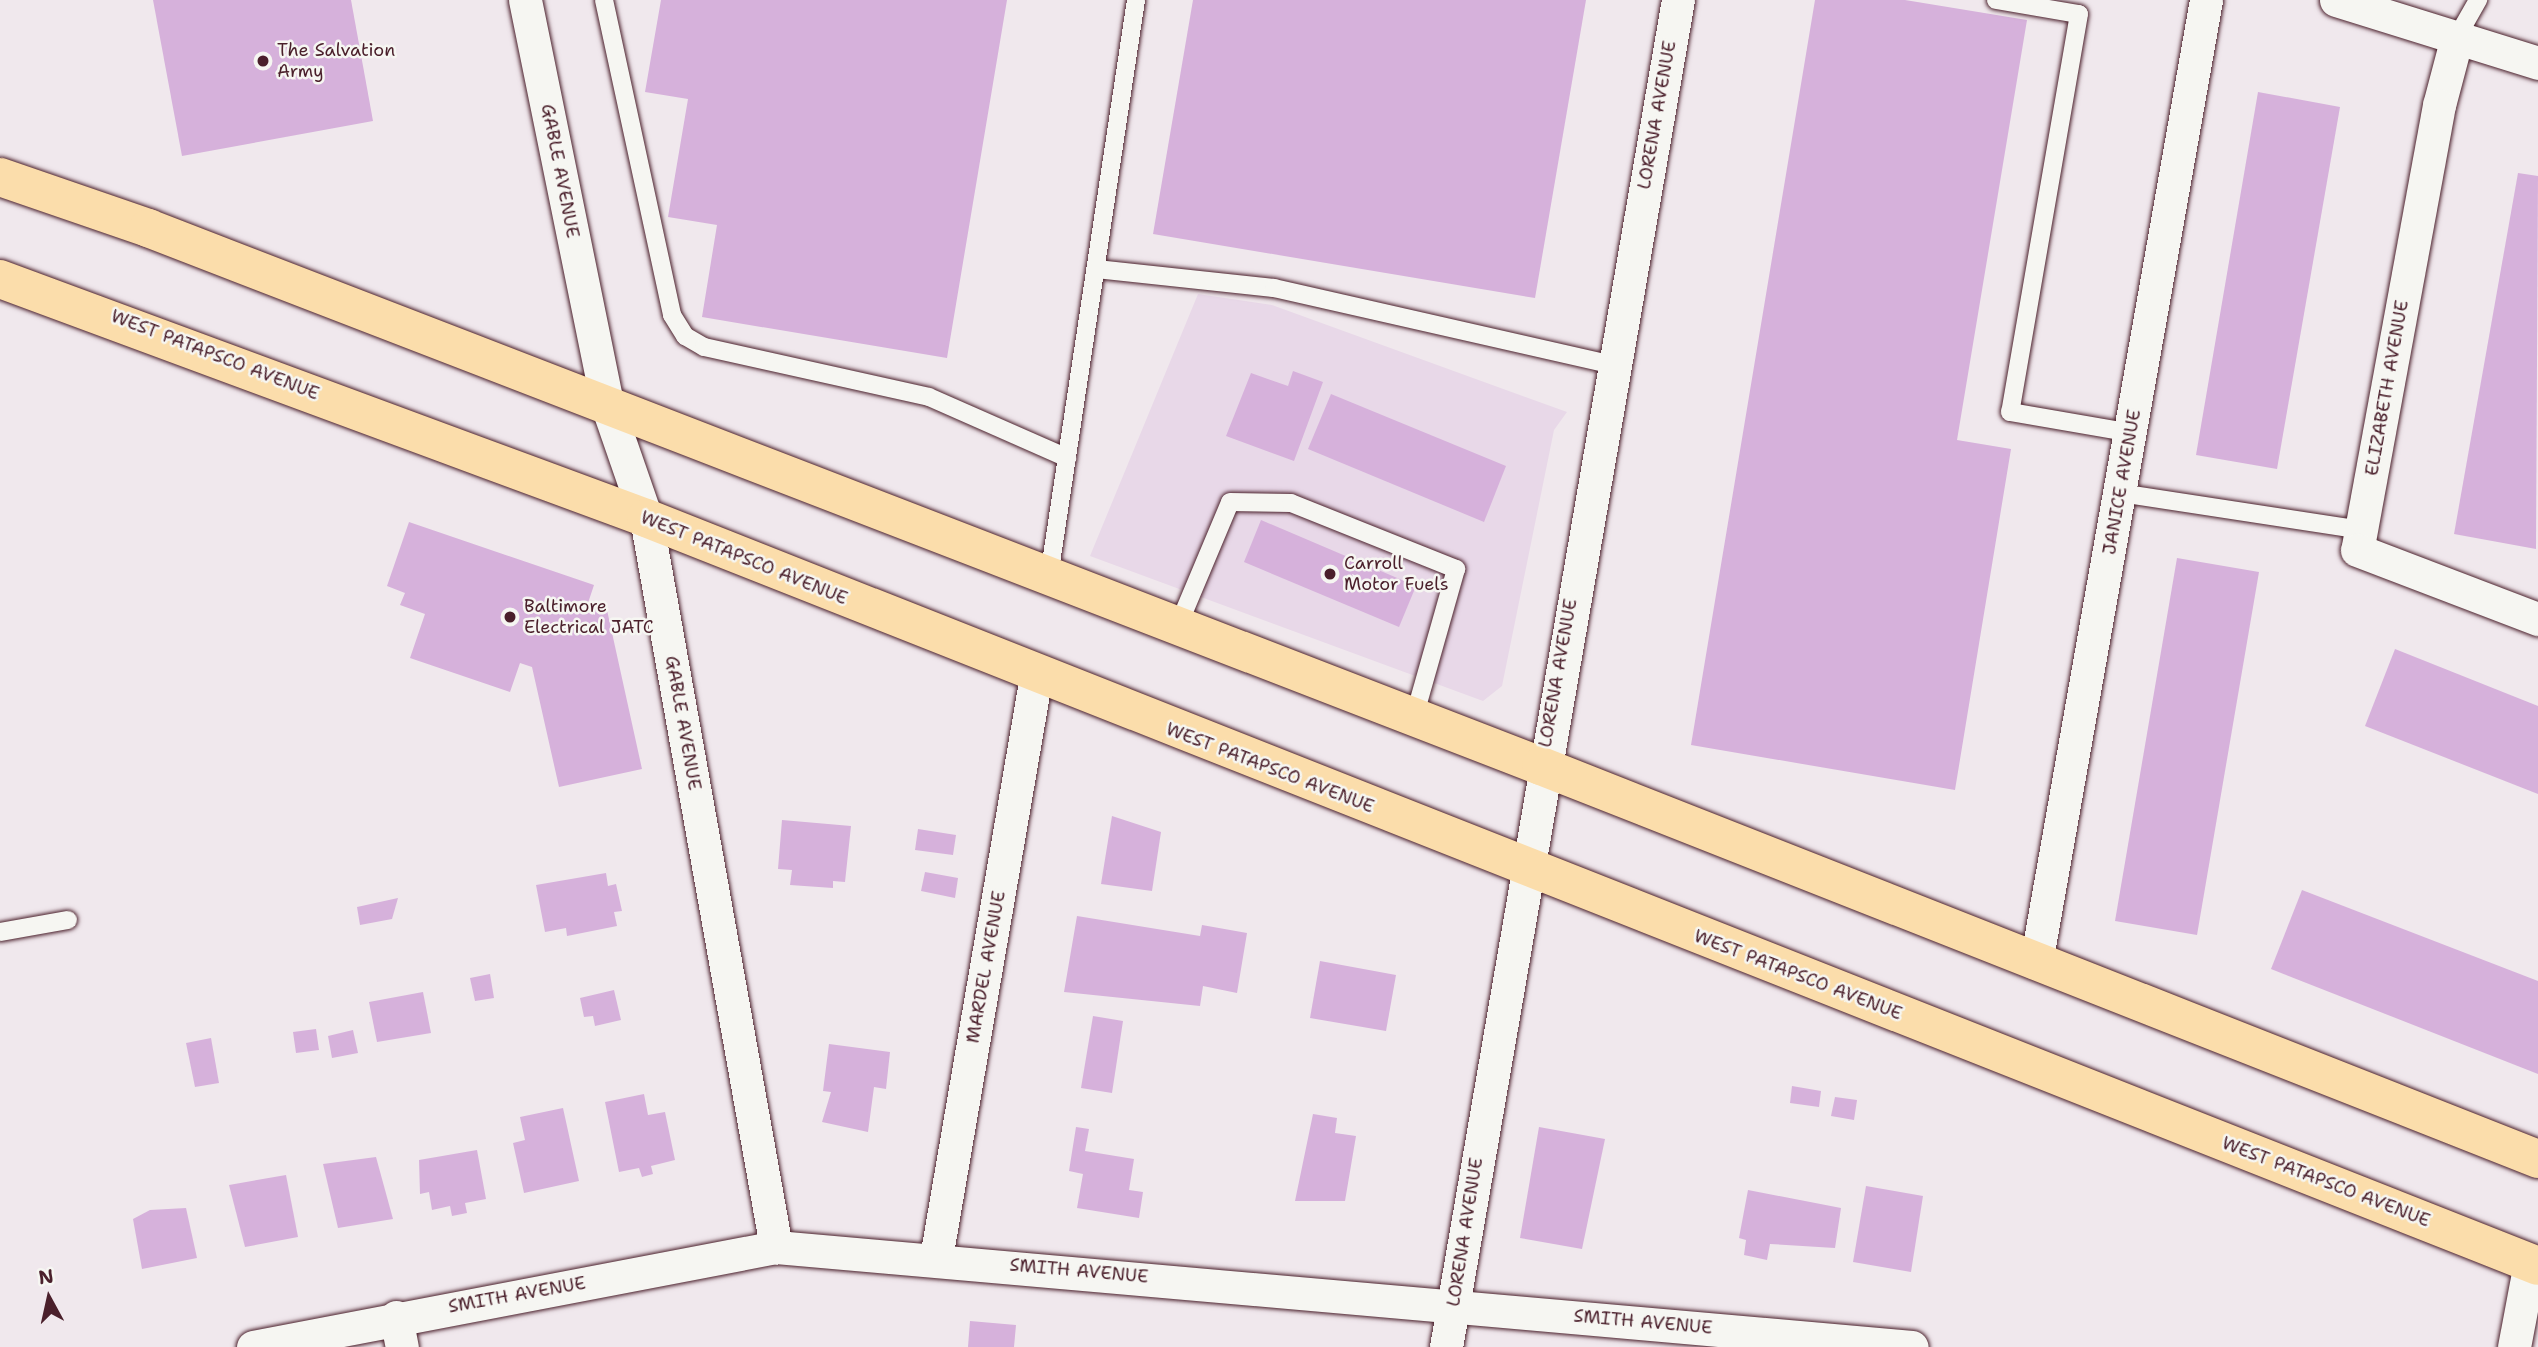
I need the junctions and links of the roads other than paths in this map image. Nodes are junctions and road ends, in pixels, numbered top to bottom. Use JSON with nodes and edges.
{"nodes":[{"id":1,"x":525,"y":0,"type":"edge"},
{"id":2,"x":604,"y":0,"type":"edge"},
{"id":3,"x":1136,"y":0,"type":"edge"},
{"id":4,"x":1678,"y":0,"type":"edge"},
{"id":5,"x":1996,"y":0,"type":"edge"},
{"id":6,"x":2206,"y":0,"type":"edge"},
{"id":7,"x":2336,"y":0,"type":"edge"},
{"id":8,"x":2478,"y":0,"type":"edge"},
{"id":9,"x":2458,"y":37,"type":"junction"},
{"id":10,"x":2538,"y":63,"type":"edge"},
{"id":11,"x":0,"y":177,"type":"edge"},
{"id":12,"x":1096,"y":269,"type":"junction"},
{"id":13,"x":0,"y":279,"type":"edge"},
{"id":14,"x":1613,"y":365,"type":"junction"},
{"id":15,"x":608,"y":408,"type":"junction"},
{"id":16,"x":2130,"y":433,"type":"junction"},
{"id":17,"x":1067,"y":458,"type":"junction"},
{"id":18,"x":2120,"y":493,"type":"junction"},
{"id":19,"x":646,"y":518,"type":"junction"},
{"id":20,"x":2362,"y":530,"type":"junction"},
{"id":21,"x":1049,"y":576,"type":"junction"},
{"id":22,"x":2538,"y":619,"type":"edge"},
{"id":23,"x":1178,"y":626,"type":"junction"},
{"id":24,"x":1036,"y":676,"type":"junction"},
{"id":25,"x":1414,"y":717,"type":"junction"},
{"id":26,"x":1541,"y":766,"type":"junction"},
{"id":27,"x":1524,"y":868,"type":"junction"},
{"id":28,"x":68,"y":920,"type":"dead end"},
{"id":29,"x":0,"y":933,"type":"edge"},
{"id":30,"x":2036,"y":963,"type":"junction"},
{"id":31,"x":2538,"y":1159,"type":"edge"},
{"id":32,"x":776,"y":1247,"type":"junction"},
{"id":33,"x":936,"y":1258,"type":"junction"},
{"id":34,"x":2534,"y":1264,"type":"edge"},
{"id":35,"x":1453,"y":1304,"type":"junction"},
{"id":36,"x":399,"y":1332,"type":"edge"},
{"id":37,"x":253,"y":1347,"type":"edge"},
{"id":38,"x":1446,"y":1347,"type":"edge"},
{"id":39,"x":1912,"y":1347,"type":"edge"},
{"id":40,"x":2514,"y":1347,"type":"edge"}],
"edges":[{"from":1,"to":15,"type":"street","name":"GABLE AVENUE"},
{"from":2,"to":17,"type":"lane"},
{"from":3,"to":12,"type":"lane"},
{"from":4,"to":14,"type":"street","name":"LORENA AVENUE"},
{"from":5,"to":16,"type":"lane"},
{"from":6,"to":16,"type":"street","name":"JANICE AVENUE"},
{"from":7,"to":9,"type":"street"},
{"from":8,"to":9,"type":"lane"},
{"from":9,"to":10,"type":"street"},
{"from":9,"to":20,"type":"street","name":"ELIZABETH AVENUE"},
{"from":11,"to":15,"type":"main road"},
{"from":12,"to":14,"type":"lane"},
{"from":12,"to":17,"type":"lane"},
{"from":13,"to":19,"type":"main road","name":"WEST PATAPSCO AVENUE"},
{"from":14,"to":26,"type":"street","name":"LORENA AVENUE"},
{"from":15,"to":19,"type":"street","name":"GABLE AVENUE"},
{"from":15,"to":21,"type":"main road"},
{"from":16,"to":18,"type":"street","name":"JANICE AVENUE"},
{"from":17,"to":21,"type":"lane"},
{"from":18,"to":20,"type":"lane"},
{"from":18,"to":30,"type":"street","name":"JANICE AVENUE"},
{"from":19,"to":24,"type":"main road","name":"WEST PATAPSCO AVENUE"},
{"from":19,"to":32,"type":"street","name":"GABLE AVENUE"},
{"from":20,"to":22,"type":"street","name":"ELIZABETH AVENUE"},
{"from":21,"to":23,"type":"main road"},
{"from":23,"to":25,"type":"main road"},
{"from":23,"to":25,"type":"lane"},
{"from":24,"to":27,"type":"main road","name":"WEST PATAPSCO AVENUE"},
{"from":24,"to":33,"type":"street","name":"MARDEL AVENUE"},
{"from":25,"to":26,"type":"main road"},
{"from":26,"to":27,"type":"street","name":"LORENA AVENUE"},
{"from":26,"to":30,"type":"main road"},
{"from":27,"to":34,"type":"main road","name":"WEST PATAPSCO AVENUE"},
{"from":27,"to":35,"type":"street","name":"LORENA AVENUE"},
{"from":28,"to":29,"type":"lane"},
{"from":30,"to":31,"type":"main road"},
{"from":32,"to":33,"type":"street","name":"SMITH AVENUE"},
{"from":32,"to":36,"type":"street","name":"SMITH AVENUE"},
{"from":33,"to":35,"type":"street","name":"SMITH AVENUE"},
{"from":34,"to":40,"type":"street"},
{"from":35,"to":38,"type":"street","name":"LORENA AVENUE"},
{"from":35,"to":39,"type":"street","name":"SMITH AVENUE"},
{"from":36,"to":37,"type":"street","name":"SMITH AVENUE"}]}
